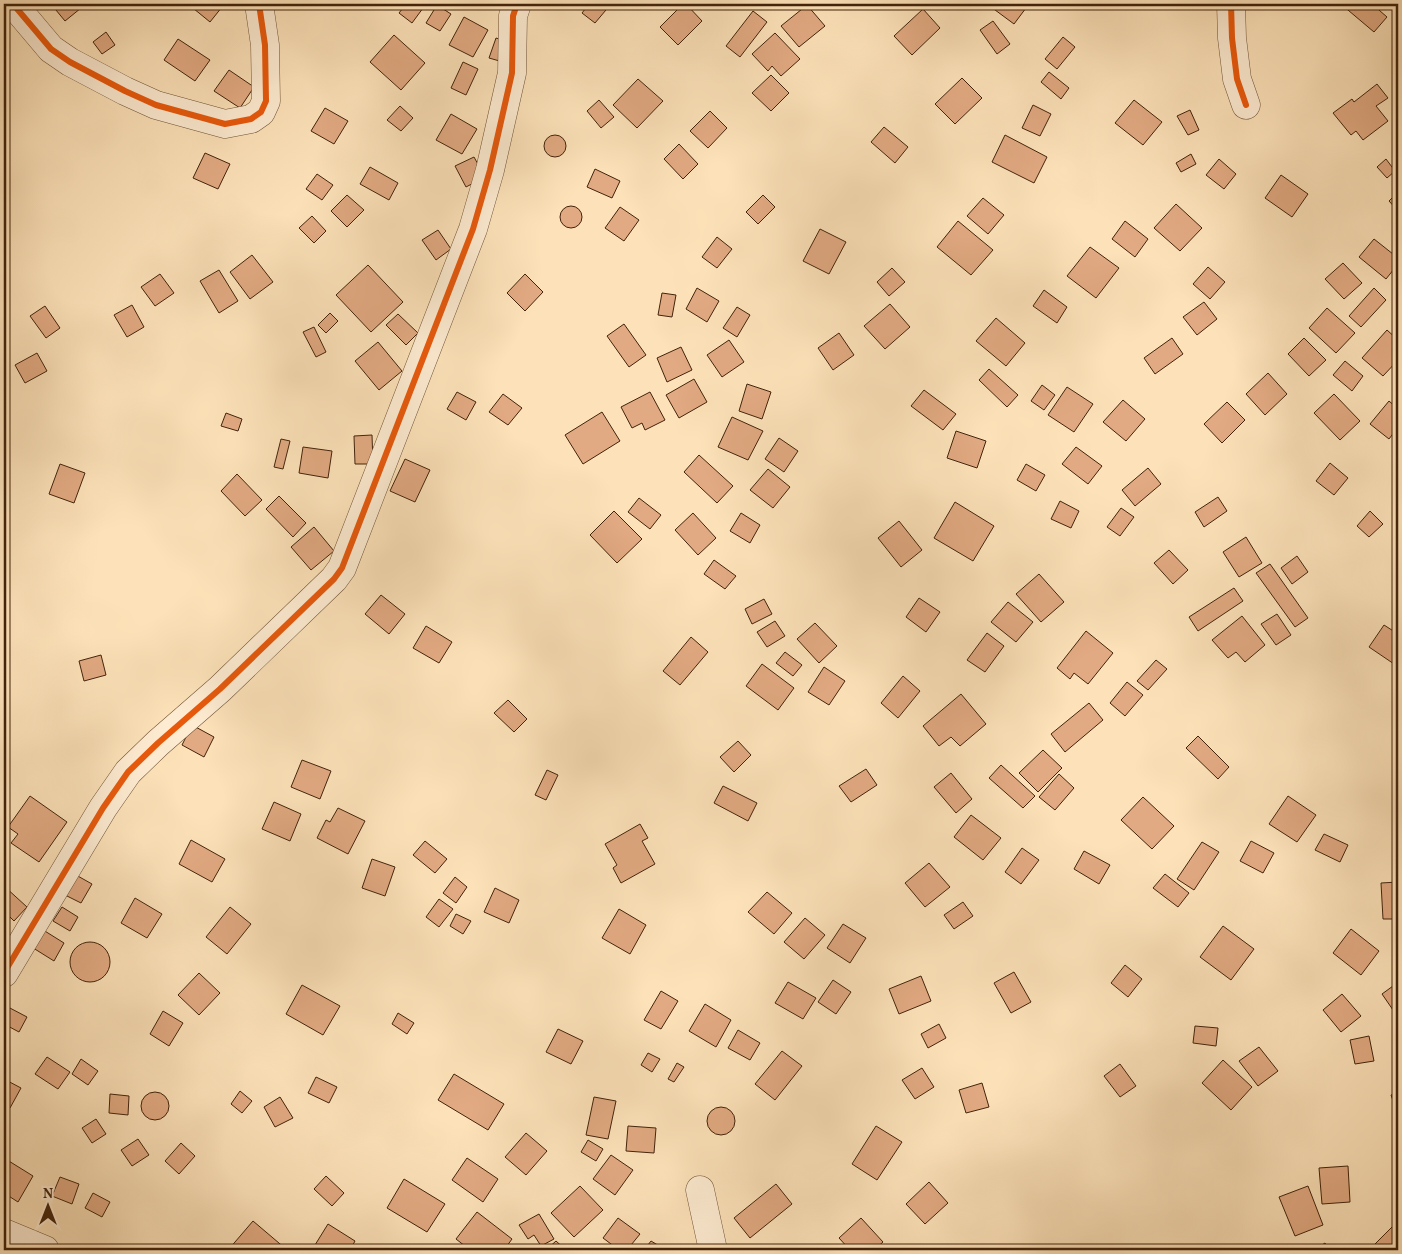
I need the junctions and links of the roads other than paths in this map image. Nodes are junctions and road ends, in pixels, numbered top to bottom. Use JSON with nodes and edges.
{"nodes":[{"id":1,"x":13,"y":4,"type":"edge"},
{"id":2,"x":259,"y":4,"type":"edge"},
{"id":3,"x":517,"y":4,"type":"edge"},
{"id":4,"x":1230,"y":4,"type":"edge"},
{"id":5,"x":1246,"y":105,"type":"dead end"},
{"id":6,"x":4,"y":973,"type":"edge"},
{"id":7,"x":700,"y":1190,"type":"dead end"},
{"id":8,"x":4,"y":1232,"type":"edge"},
{"id":9,"x":45,"y":1250,"type":"edge"},
{"id":10,"x":713,"y":1250,"type":"edge"}],
"edges":[{"from":1,"to":2,"type":"street"},
{"from":3,"to":6,"type":"street"},
{"from":4,"to":5,"type":"street"},
{"from":7,"to":10,"type":"street"},
{"from":8,"to":9,"type":"street"}]}
